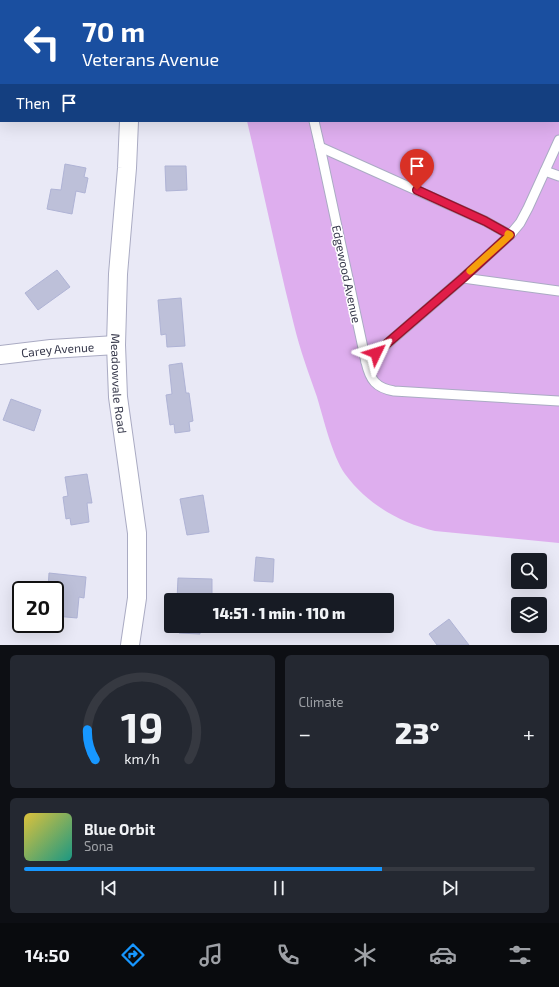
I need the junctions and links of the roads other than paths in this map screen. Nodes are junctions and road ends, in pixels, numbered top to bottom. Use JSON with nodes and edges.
{"nodes":[{"id":1,"x":129,"y":122,"type":"edge"},
{"id":2,"x":314,"y":122,"type":"edge"},
{"id":3,"x":559,"y":140,"type":"edge"},
{"id":4,"x":320,"y":147,"type":"junction"},
{"id":5,"x":545,"y":171,"type":"junction"},
{"id":6,"x":559,"y":176,"type":"edge"},
{"id":7,"x":510,"y":235,"type":"junction"},
{"id":8,"x":463,"y":278,"type":"junction"},
{"id":9,"x":559,"y":291,"type":"edge"},
{"id":10,"x":116,"y":345,"type":"junction"},
{"id":11,"x":0,"y":355,"type":"edge"},
{"id":12,"x":366,"y":362,"type":"junction"},
{"id":13,"x":559,"y":401,"type":"edge"},
{"id":14,"x":130,"y":645,"type":"edge"}],
"edges":[{"from":1,"to":10,"type":"street","name":"Meadowvale Road"},
{"from":2,"to":4,"type":"lane","name":"Edgewood Avenue"},
{"from":3,"to":5,"type":"lane"},
{"from":4,"to":7,"type":"lane"},
{"from":4,"to":12,"type":"lane","name":"Edgewood Avenue"},
{"from":5,"to":6,"type":"lane"},
{"from":5,"to":7,"type":"lane"},
{"from":7,"to":8,"type":"lane"},
{"from":8,"to":9,"type":"lane"},
{"from":8,"to":12,"type":"lane"},
{"from":10,"to":11,"type":"street","name":"Carey Avenue"},
{"from":10,"to":14,"type":"street","name":"Meadowvale Road"},
{"from":12,"to":13,"type":"lane","name":"Edgewood Avenue"}]}
